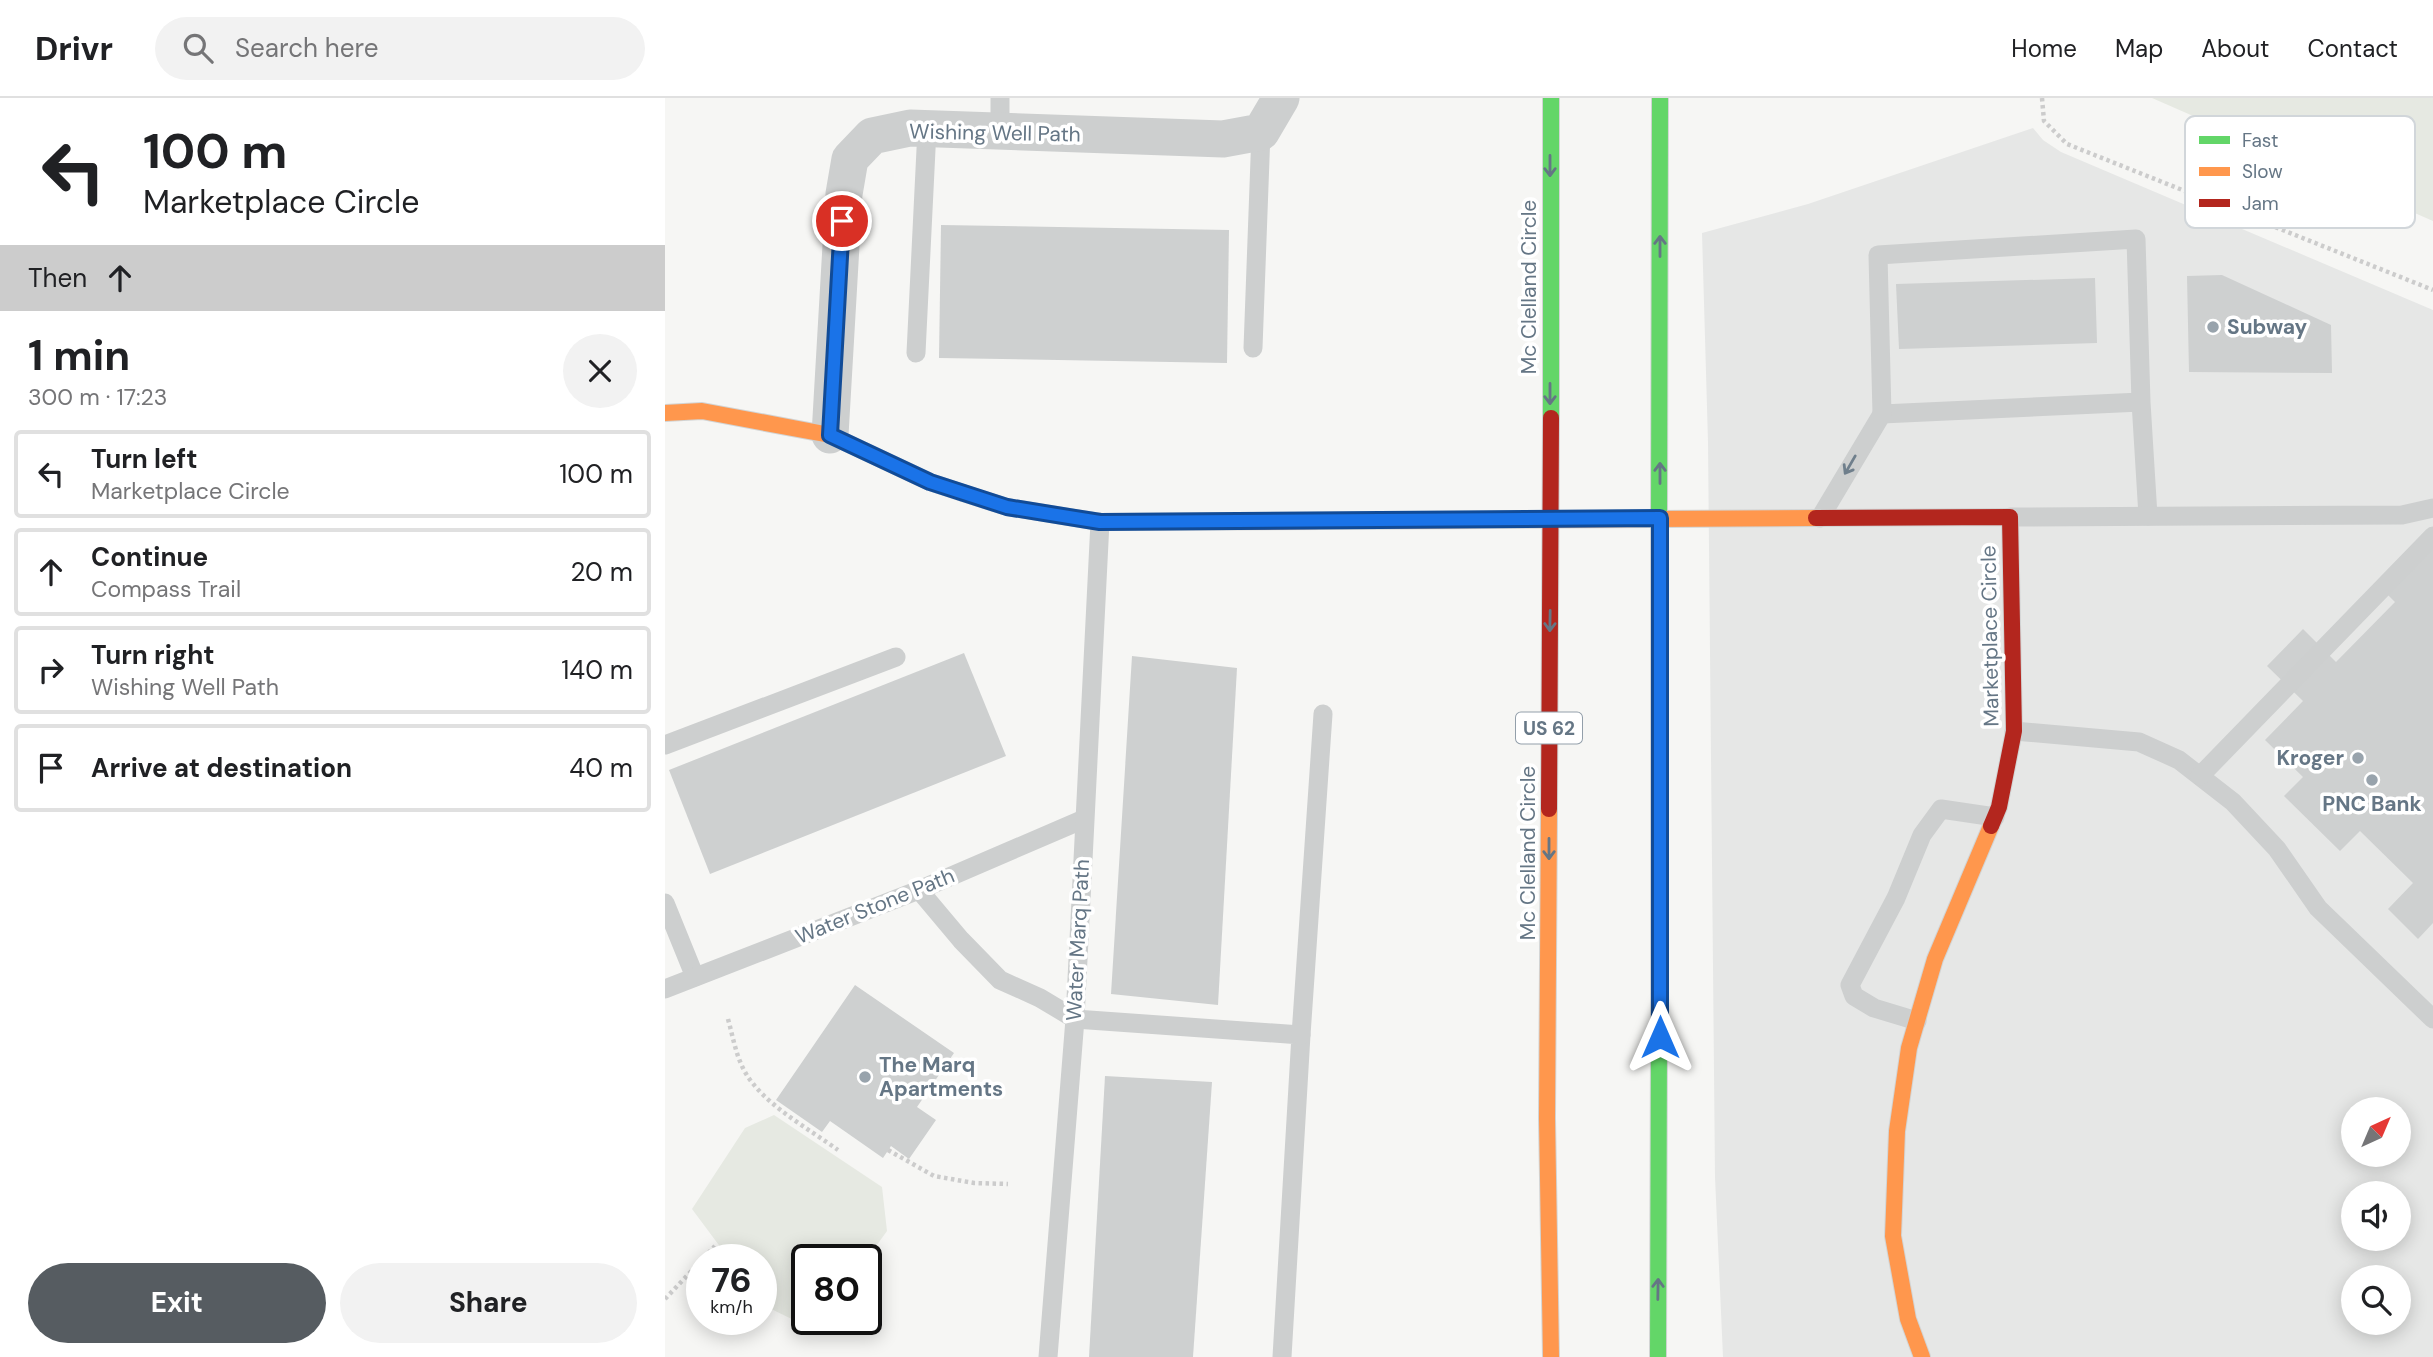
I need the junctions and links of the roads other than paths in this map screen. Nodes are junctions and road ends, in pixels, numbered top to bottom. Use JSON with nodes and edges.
{"nodes":[{"id":1,"x":1281,"y":98,"type":"edge"},
{"id":2,"x":1551,"y":98,"type":"edge"},
{"id":3,"x":1660,"y":98,"type":"edge"},
{"id":4,"x":1000,"y":115,"type":"edge"},
{"id":5,"x":927,"y":129,"type":"junction"},
{"id":6,"x":1261,"y":132,"type":"junction"},
{"id":7,"x":1253,"y":348,"type":"dead end"},
{"id":8,"x":916,"y":353,"type":"dead end"},
{"id":9,"x":2141,"y":402,"type":"junction"},
{"id":10,"x":665,"y":413,"type":"edge"},
{"id":11,"x":1882,"y":414,"type":"junction"},
{"id":12,"x":830,"y":435,"type":"junction"},
{"id":13,"x":2433,"y":508,"type":"edge"},
{"id":14,"x":2148,"y":516,"type":"junction"},
{"id":15,"x":2010,"y":517,"type":"junction"},
{"id":16,"x":1660,"y":518,"type":"junction"},
{"id":17,"x":1820,"y":518,"type":"junction"},
{"id":18,"x":1551,"y":520,"type":"junction"},
{"id":19,"x":1100,"y":522,"type":"junction"},
{"id":20,"x":2433,"y":536,"type":"edge"},
{"id":21,"x":896,"y":657,"type":"dead end"},
{"id":22,"x":1323,"y":714,"type":"dead end"},
{"id":23,"x":2014,"y":730,"type":"junction"},
{"id":24,"x":665,"y":745,"type":"edge"},
{"id":25,"x":2200,"y":776,"type":"junction"},
{"id":26,"x":1995,"y":817,"type":"junction"},
{"id":27,"x":1084,"y":819,"type":"junction"},
{"id":28,"x":919,"y":890,"type":"junction"},
{"id":29,"x":665,"y":903,"type":"edge"},
{"id":30,"x":695,"y":977,"type":"junction"},
{"id":31,"x":665,"y":989,"type":"edge"},
{"id":32,"x":1075,"y":1019,"type":"junction"},
{"id":33,"x":2433,"y":1019,"type":"edge"},
{"id":34,"x":1917,"y":1021,"type":"junction"},
{"id":35,"x":1301,"y":1035,"type":"junction"},
{"id":36,"x":1048,"y":1357,"type":"edge"},
{"id":37,"x":1282,"y":1357,"type":"edge"},
{"id":38,"x":1551,"y":1357,"type":"edge"},
{"id":39,"x":1658,"y":1357,"type":"edge"},
{"id":40,"x":1922,"y":1357,"type":"edge"}],
"edges":[{"from":1,"to":6,"type":"street"},
{"from":2,"to":18,"type":"main road","name":"Mc Clelland Circle","number":"US 62","one_way":true},
{"from":16,"to":3,"type":"main road","one_way":true},
{"from":4,"to":5,"type":"street","name":"Wishing Well Path"},
{"from":4,"to":6,"type":"street","name":"Wishing Well Path"},
{"from":5,"to":8,"type":"lane"},
{"from":5,"to":12,"type":"street","name":"Wishing Well Path"},
{"from":6,"to":7,"type":"lane"},
{"from":9,"to":11,"type":"lane"},
{"from":9,"to":11,"type":"lane"},
{"from":9,"to":14,"type":"lane"},
{"from":10,"to":12,"type":"main road","name":"Marketplace Circle"},
{"from":11,"to":17,"type":"lane","one_way":true},
{"from":12,"to":19,"type":"main road","name":"Marketplace Circle"},
{"from":13,"to":14,"type":"lane"},
{"from":14,"to":15,"type":"lane"},
{"from":15,"to":17,"type":"main road","name":"Marketplace Circle"},
{"from":15,"to":23,"type":"main road","name":"Marketplace Circle"},
{"from":16,"to":17,"type":"main road","name":"Marketplace Circle"},
{"from":16,"to":18,"type":"main road","name":"Marketplace Circle"},
{"from":39,"to":16,"type":"main road","one_way":true},
{"from":18,"to":19,"type":"main road","name":"Marketplace Circle"},
{"from":18,"to":38,"type":"main road","name":"Mc Clelland Circle","number":"US 62","one_way":true},
{"from":19,"to":27,"type":"lane","name":"Water Marq Path"},
{"from":20,"to":25,"type":"lane"},
{"from":21,"to":24,"type":"lane"},
{"from":22,"to":35,"type":"lane"},
{"from":23,"to":25,"type":"lane"},
{"from":23,"to":26,"type":"main road","name":"Marketplace Circle"},
{"from":25,"to":33,"type":"lane"},
{"from":26,"to":34,"type":"main road","name":"Marketplace Circle"},
{"from":26,"to":34,"type":"lane"},
{"from":27,"to":28,"type":"lane","name":"Water Stone Path"},
{"from":27,"to":32,"type":"lane","name":"Water Marq Path"},
{"from":28,"to":30,"type":"lane","name":"Water Stone Path"},
{"from":28,"to":32,"type":"lane"},
{"from":29,"to":30,"type":"lane"},
{"from":30,"to":31,"type":"lane","name":"Water Stone Path"},
{"from":32,"to":35,"type":"lane"},
{"from":32,"to":36,"type":"lane","name":"Water Marq Path"},
{"from":34,"to":40,"type":"main road","name":"Marketplace Circle"},
{"from":35,"to":37,"type":"lane"}]}
